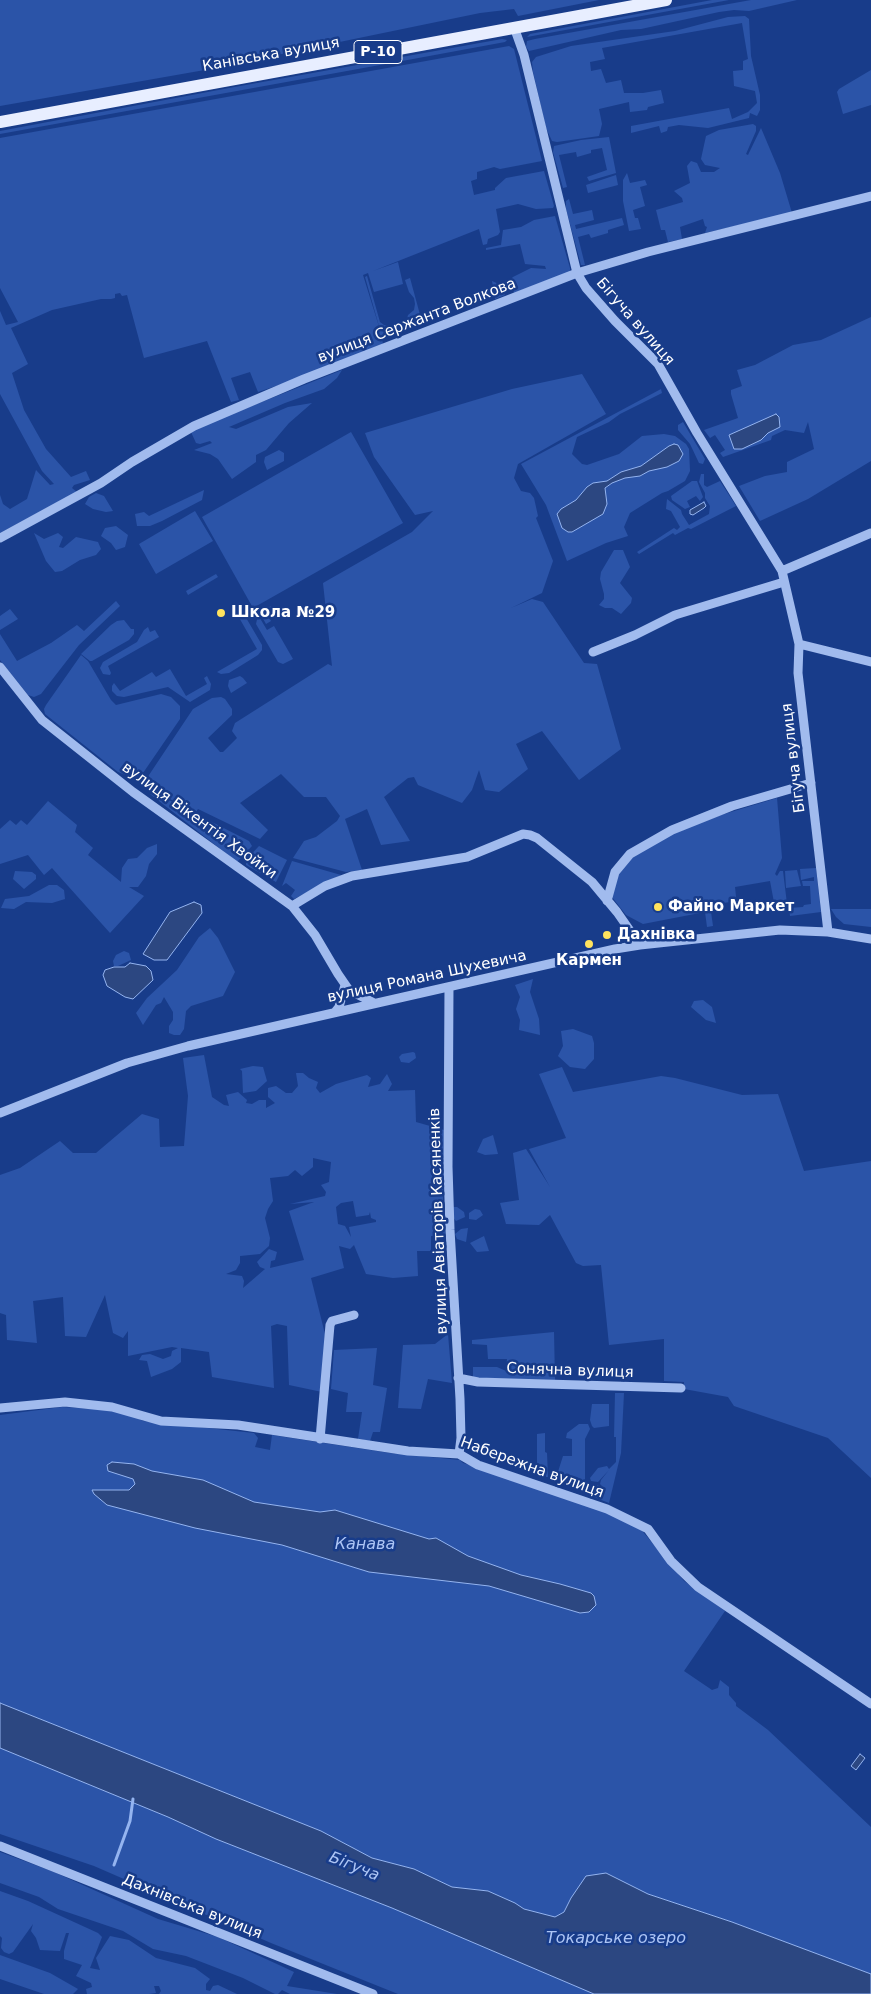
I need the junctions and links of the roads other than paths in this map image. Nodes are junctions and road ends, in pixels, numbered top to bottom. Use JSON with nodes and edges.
{"nodes":[{"id":1,"x":666,"y":0,"type":"edge"},
{"id":2,"x":514,"y":27,"type":"junction"},
{"id":3,"x":0,"y":122,"type":"edge"},
{"id":4,"x":871,"y":196,"type":"edge"},
{"id":5,"x":577,"y":273,"type":"junction"},
{"id":6,"x":871,"y":533,"type":"edge"},
{"id":7,"x":0,"y":538,"type":"edge"},
{"id":8,"x":782,"y":571,"type":"junction"},
{"id":9,"x":784,"y":582,"type":"junction"},
{"id":10,"x":799,"y":644,"type":"junction"},
{"id":11,"x":593,"y":652,"type":"dead end"},
{"id":12,"x":871,"y":662,"type":"edge"},
{"id":13,"x":0,"y":667,"type":"edge"},
{"id":14,"x":811,"y":783,"type":"junction"},
{"id":15,"x":608,"y":901,"type":"junction"},
{"id":16,"x":292,"y":906,"type":"junction"},
{"id":17,"x":828,"y":932,"type":"junction"},
{"id":18,"x":871,"y":940,"type":"edge"},
{"id":19,"x":640,"y":945,"type":"junction"},
{"id":20,"x":345,"y":985,"type":"junction"},
{"id":21,"x":449,"y":987,"type":"junction"},
{"id":22,"x":374,"y":1003,"type":"junction"},
{"id":23,"x":335,"y":1012,"type":"junction"},
{"id":24,"x":0,"y":1113,"type":"edge"},
{"id":25,"x":354,"y":1315,"type":"dead end"},
{"id":26,"x":458,"y":1378,"type":"junction"},
{"id":27,"x":681,"y":1388,"type":"dead end"},
{"id":28,"x":0,"y":1408,"type":"edge"},
{"id":29,"x":320,"y":1439,"type":"junction"},
{"id":30,"x":459,"y":1454,"type":"junction"},
{"id":31,"x":871,"y":1704,"type":"edge"},
{"id":32,"x":0,"y":1846,"type":"edge"},
{"id":33,"x":373,"y":1994,"type":"edge"}],
"edges":[{"from":1,"to":2,"type":"main road","name":"Канівська вулиця","number":"Р-10"},
{"from":2,"to":3,"type":"main road","name":"Канівська вулиця","number":"Р-10"},
{"from":2,"to":5,"type":"street","name":"Бігуча вулиця"},
{"from":4,"to":5,"type":"street","name":"вулиця Сержанта Волкова"},
{"from":5,"to":7,"type":"street","name":"вулиця Сержанта Волкова"},
{"from":5,"to":8,"type":"street","name":"Бігуча вулиця"},
{"from":6,"to":8,"type":"street"},
{"from":8,"to":9,"type":"street","name":"Бігуча вулиця"},
{"from":9,"to":10,"type":"street","name":"Бігуча вулиця"},
{"from":9,"to":11,"type":"street"},
{"from":10,"to":12,"type":"street"},
{"from":10,"to":14,"type":"street","name":"Бігуча вулиця"},
{"from":13,"to":16,"type":"street","name":"вулиця Вікентія Хвойки"},
{"from":14,"to":15,"type":"street"},
{"from":14,"to":17,"type":"street","name":"Бігуча вулиця"},
{"from":15,"to":16,"type":"street"},
{"from":15,"to":19,"type":"street"},
{"from":16,"to":20,"type":"street","name":"вулиця Вікентія Хвойки"},
{"from":17,"to":18,"type":"street","name":"вулиця Романа Шухевича"},
{"from":17,"to":19,"type":"street","name":"вулиця Романа Шухевича"},
{"from":19,"to":21,"type":"street","name":"вулиця Романа Шухевича"},
{"from":20,"to":22,"type":"street","name":"вулиця Вікентія Хвойки"},
{"from":20,"to":23,"type":"street"},
{"from":21,"to":22,"type":"street","name":"вулиця Романа Шухевича"},
{"from":21,"to":26,"type":"street","name":"вулиця Авіаторів Касяненків"},
{"from":22,"to":23,"type":"street","name":"вулиця Романа Шухевича"},
{"from":23,"to":24,"type":"street","name":"вулиця Романа Шухевича"},
{"from":25,"to":29,"type":"street"},
{"from":26,"to":27,"type":"street","name":"Сонячна вулиця"},
{"from":26,"to":30,"type":"street","name":"вулиця Авіаторів Касяненків"},
{"from":28,"to":29,"type":"street","name":"Набережна вулиця"},
{"from":29,"to":30,"type":"street","name":"Набережна вулиця"},
{"from":30,"to":31,"type":"street","name":"Набережна вулиця"},
{"from":32,"to":33,"type":"street","name":"Дахнівська вулиця"}]}
